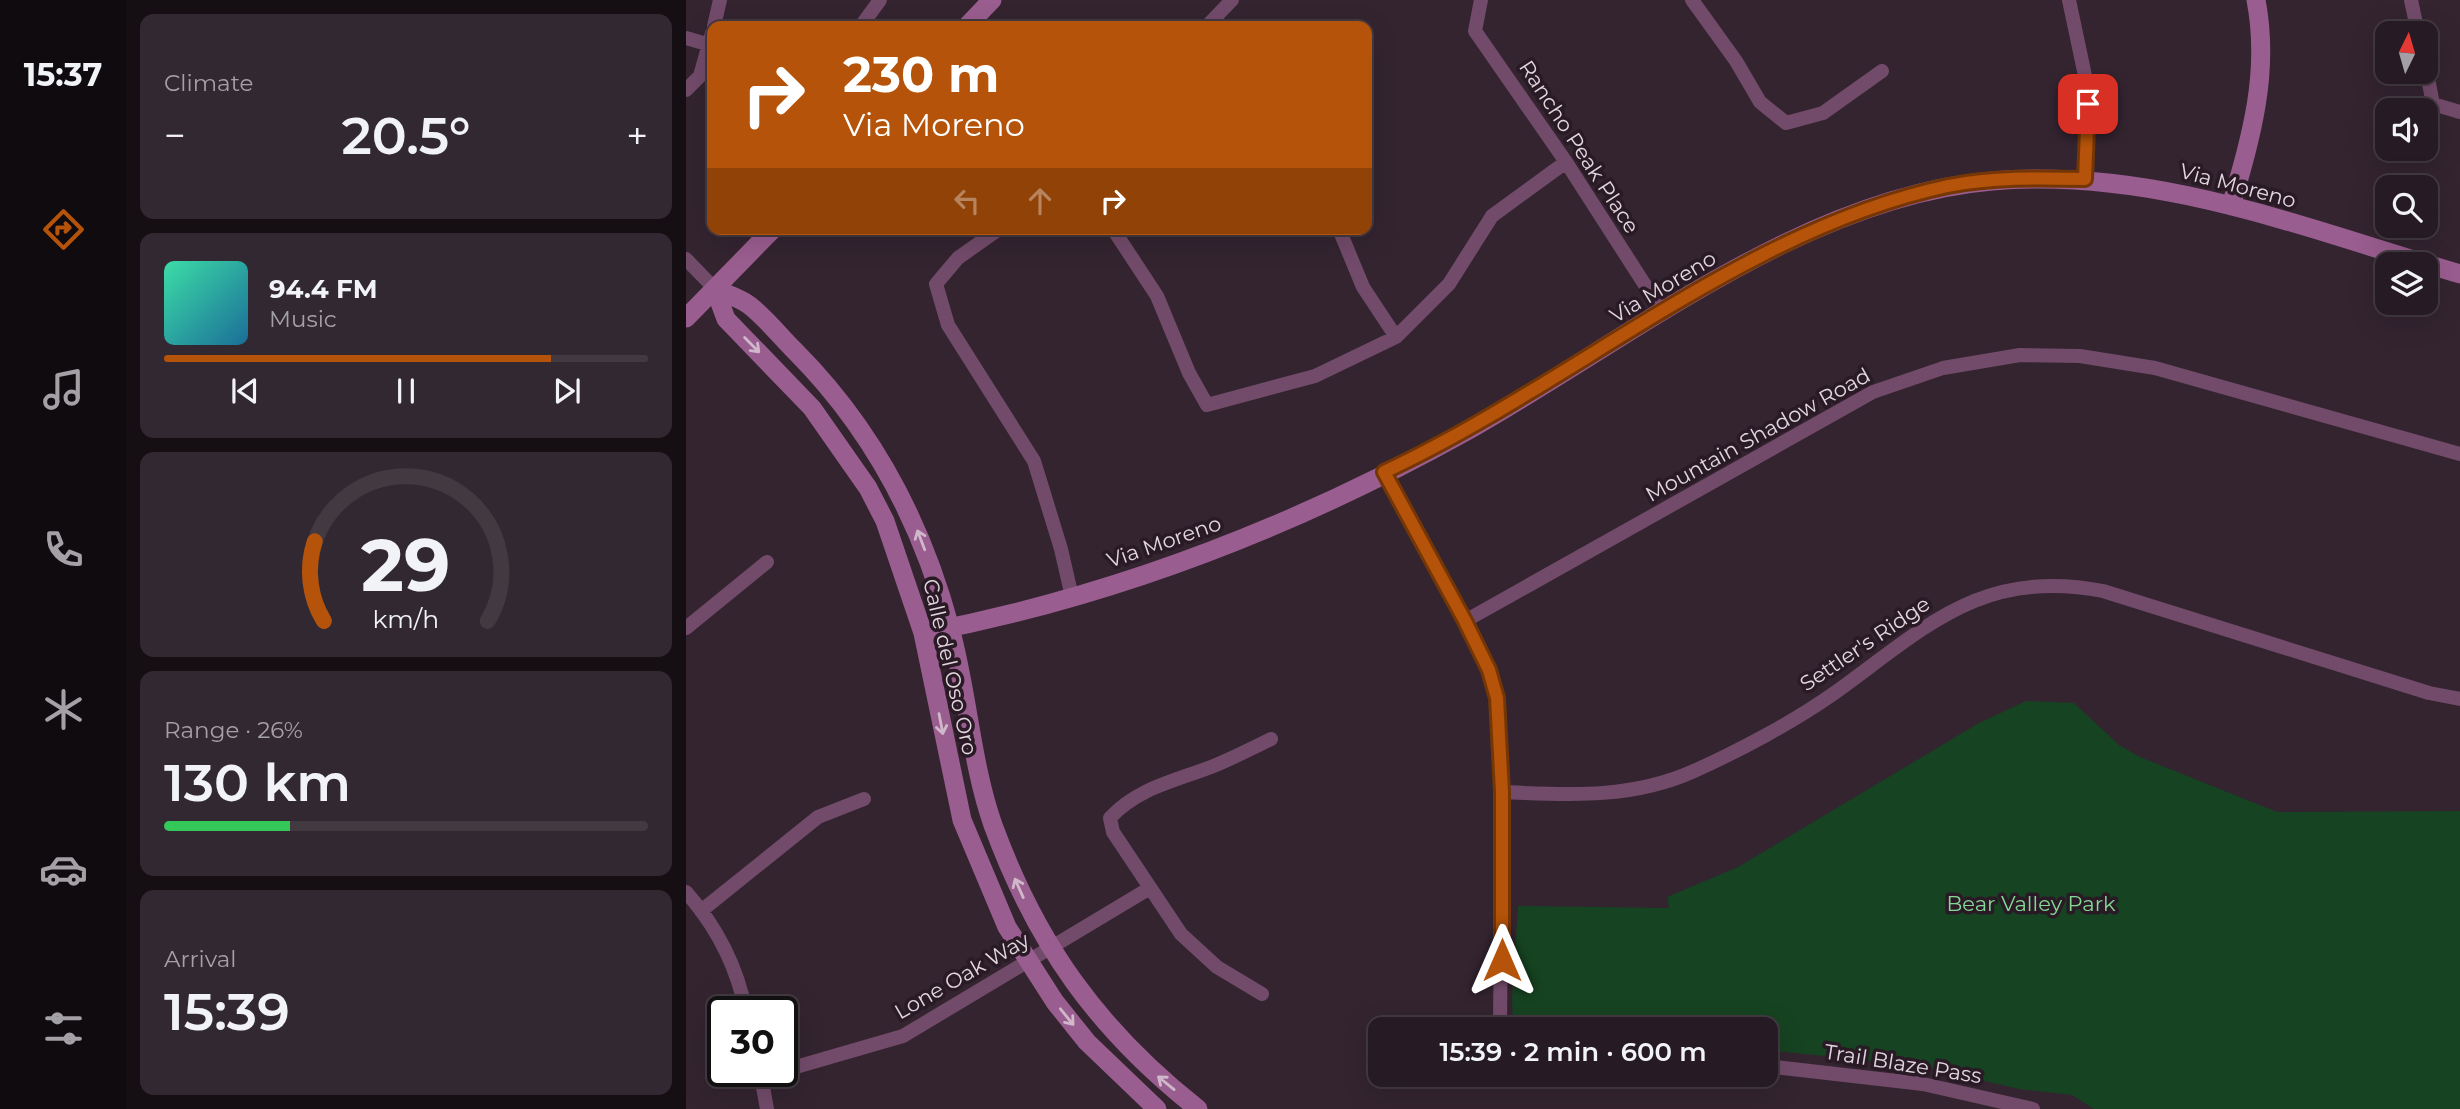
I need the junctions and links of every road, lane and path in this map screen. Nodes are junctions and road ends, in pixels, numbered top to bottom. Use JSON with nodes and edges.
{"nodes":[{"id":1,"x":719,"y":0,"type":"edge"},
{"id":2,"x":880,"y":0,"type":"edge"},
{"id":3,"x":992,"y":0,"type":"edge"},
{"id":4,"x":1232,"y":0,"type":"edge"},
{"id":5,"x":1481,"y":0,"type":"edge"},
{"id":6,"x":1692,"y":0,"type":"edge"},
{"id":7,"x":2069,"y":0,"type":"edge"},
{"id":8,"x":2256,"y":0,"type":"edge"},
{"id":9,"x":2411,"y":0,"type":"edge"},
{"id":10,"x":715,"y":21,"type":"edge"},
{"id":11,"x":864,"y":21,"type":"edge"},
{"id":12,"x":972,"y":21,"type":"edge"},
{"id":13,"x":1212,"y":21,"type":"edge"},
{"id":14,"x":2415,"y":21,"type":"edge"},
{"id":15,"x":686,"y":38,"type":"edge"},
{"id":16,"x":707,"y":39,"type":"edge"},
{"id":17,"x":707,"y":52,"type":"edge"},
{"id":18,"x":1882,"y":71,"type":"dead end"},
{"id":19,"x":2429,"y":84,"type":"edge"},
{"id":20,"x":686,"y":90,"type":"edge"},
{"id":21,"x":2460,"y":112,"type":"edge"},
{"id":22,"x":1566,"y":162,"type":"junction"},
{"id":23,"x":2085,"y":179,"type":"junction"},
{"id":24,"x":2231,"y":206,"type":"junction"},
{"id":25,"x":767,"y":235,"type":"edge"},
{"id":26,"x":991,"y":235,"type":"edge"},
{"id":27,"x":1117,"y":235,"type":"edge"},
{"id":28,"x":1341,"y":235,"type":"edge"},
{"id":29,"x":686,"y":259,"type":"edge"},
{"id":30,"x":2460,"y":274,"type":"edge"},
{"id":31,"x":715,"y":289,"type":"junction"},
{"id":32,"x":1663,"y":313,"type":"junction"},
{"id":33,"x":686,"y":318,"type":"edge"},
{"id":34,"x":1396,"y":337,"type":"junction"},
{"id":35,"x":2460,"y":454,"type":"edge"},
{"id":36,"x":1384,"y":472,"type":"junction"},
{"id":37,"x":767,"y":562,"type":"dead end"},
{"id":38,"x":1072,"y":597,"type":"junction"},
{"id":39,"x":1465,"y":621,"type":"junction"},
{"id":40,"x":686,"y":628,"type":"edge"},
{"id":41,"x":950,"y":628,"type":"junction"},
{"id":42,"x":923,"y":633,"type":"junction"},
{"id":43,"x":2460,"y":699,"type":"edge"},
{"id":44,"x":1271,"y":739,"type":"dead end"},
{"id":45,"x":1502,"y":792,"type":"junction"},
{"id":46,"x":864,"y":799,"type":"dead end"},
{"id":47,"x":1150,"y":888,"type":"junction"},
{"id":48,"x":686,"y":892,"type":"edge"},
{"id":49,"x":701,"y":911,"type":"junction"},
{"id":50,"x":1050,"y":948,"type":"junction"},
{"id":51,"x":1028,"y":961,"type":"junction"},
{"id":52,"x":1262,"y":994,"type":"dead end"},
{"id":53,"x":742,"y":996,"type":"edge"},
{"id":54,"x":1500,"y":1017,"type":"edge"},
{"id":55,"x":798,"y":1066,"type":"edge"},
{"id":56,"x":1778,"y":1067,"type":"edge"},
{"id":57,"x":763,"y":1087,"type":"edge"},
{"id":58,"x":767,"y":1109,"type":"edge"},
{"id":59,"x":1157,"y":1109,"type":"edge"},
{"id":60,"x":1198,"y":1109,"type":"edge"},
{"id":61,"x":2032,"y":1109,"type":"edge"}],
"edges":[{"from":1,"to":10,"type":"street"},
{"from":2,"to":11,"type":"street"},
{"from":3,"to":12,"type":"main road"},
{"from":4,"to":13,"type":"street"},
{"from":5,"to":22,"type":"street","name":"Rancho Peak Place"},
{"from":6,"to":18,"type":"street"},
{"from":7,"to":23,"type":"street"},
{"from":8,"to":24,"type":"main road"},
{"from":9,"to":14,"type":"street"},
{"from":15,"to":16,"type":"street"},
{"from":17,"to":20,"type":"street"},
{"from":19,"to":21,"type":"street"},
{"from":22,"to":32,"type":"street","name":"Rancho Peak Place"},
{"from":22,"to":34,"type":"street"},
{"from":23,"to":24,"type":"main road","name":"Via Moreno"},
{"from":23,"to":32,"type":"main road","name":"Via Moreno"},
{"from":24,"to":30,"type":"main road","name":"Via Moreno"},
{"from":25,"to":31,"type":"main road"},
{"from":26,"to":38,"type":"street"},
{"from":27,"to":34,"type":"street"},
{"from":28,"to":34,"type":"street"},
{"from":29,"to":31,"type":"street"},
{"from":31,"to":33,"type":"main road"},
{"from":41,"to":31,"type":"main road","name":"Calle del Oso Oro","one_way":true},
{"from":31,"to":42,"type":"main road","name":"Calle del Oso Oro","one_way":true},
{"from":32,"to":36,"type":"main road","name":"Via Moreno"},
{"from":35,"to":39,"type":"street","name":"Mountain Shadow Road"},
{"from":36,"to":38,"type":"main road","name":"Via Moreno"},
{"from":36,"to":39,"type":"street"},
{"from":37,"to":40,"type":"street"},
{"from":38,"to":41,"type":"main road","name":"Via Moreno"},
{"from":39,"to":45,"type":"street"},
{"from":41,"to":42,"type":"main road","name":"Via Moreno"},
{"from":50,"to":41,"type":"main road","name":"Calle del Oso Oro","one_way":true},
{"from":42,"to":51,"type":"main road","name":"Calle del Oso Oro","one_way":true},
{"from":43,"to":45,"type":"street","name":"Settler's Ridge"},
{"from":44,"to":47,"type":"street"},
{"from":45,"to":54,"type":"street"},
{"from":46,"to":49,"type":"street"},
{"from":47,"to":50,"type":"street","name":"Lone Oak Way"},
{"from":47,"to":52,"type":"street"},
{"from":48,"to":49,"type":"street"},
{"from":49,"to":53,"type":"street"},
{"from":50,"to":51,"type":"street","name":"Lone Oak Way"},
{"from":60,"to":50,"type":"main road","name":"Calle del Oso Oro","one_way":true},
{"from":51,"to":55,"type":"street","name":"Lone Oak Way"},
{"from":51,"to":59,"type":"main road","name":"Calle del Oso Oro","one_way":true},
{"from":56,"to":61,"type":"street","name":"Trail Blaze Pass"},
{"from":57,"to":58,"type":"street"}]}
